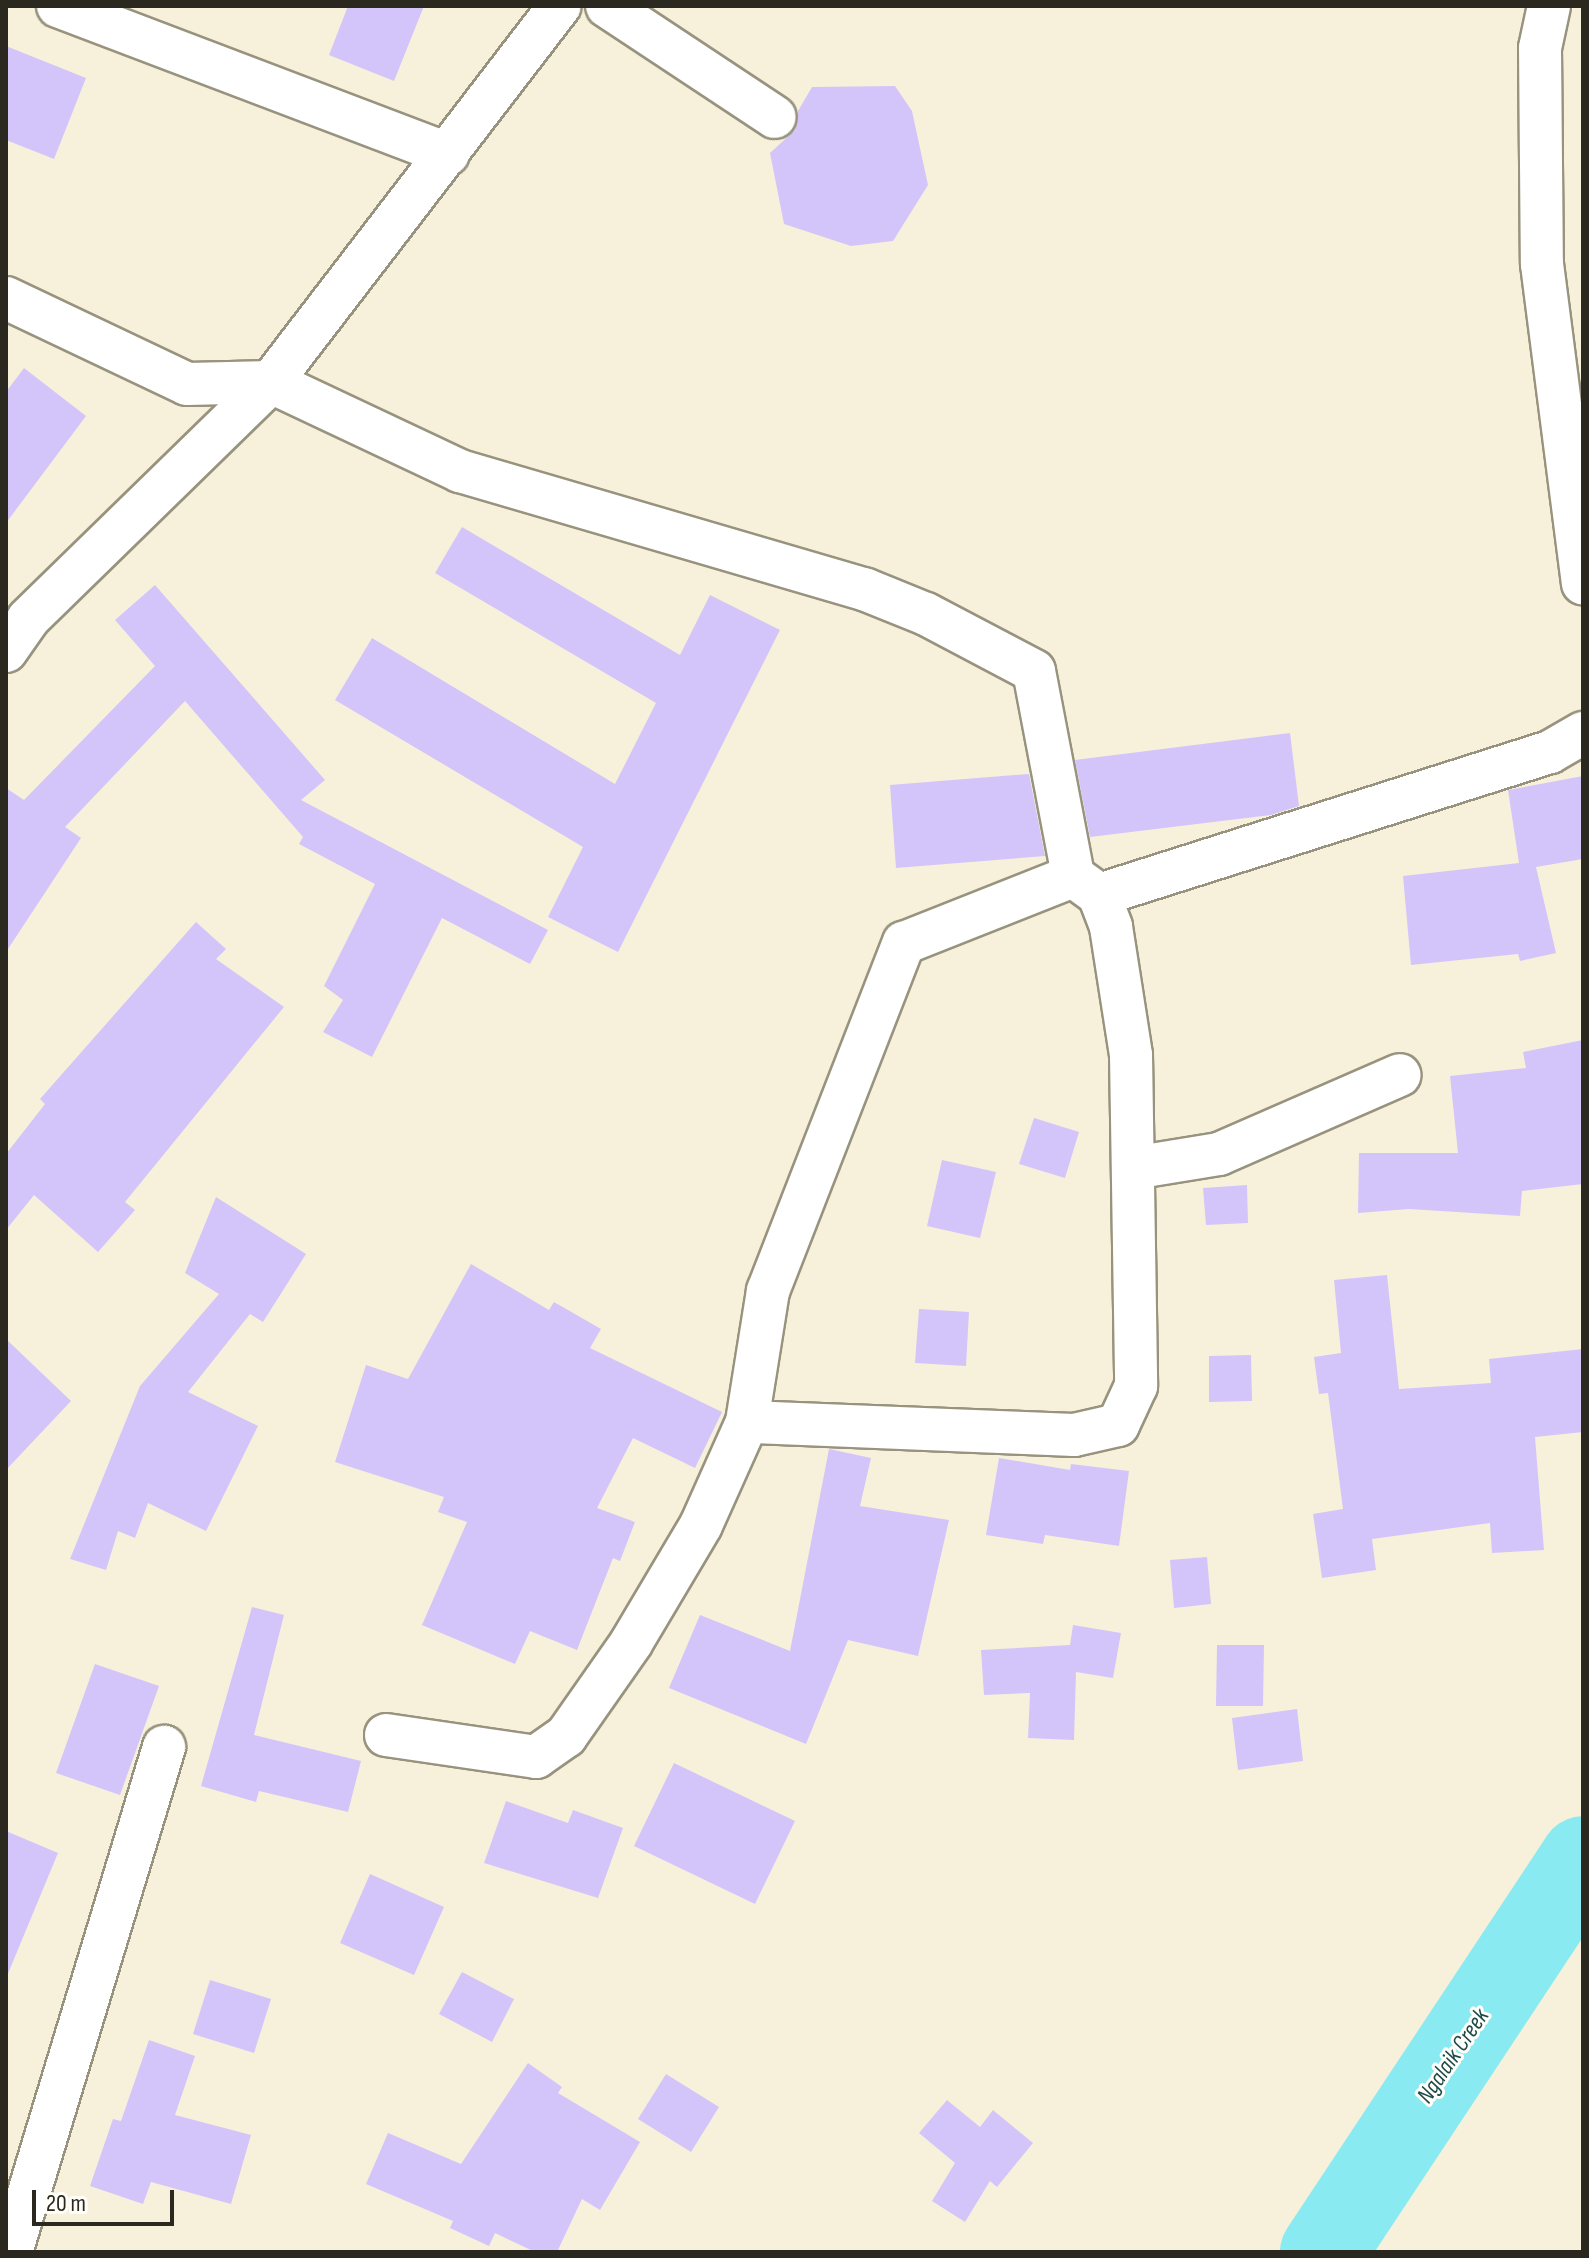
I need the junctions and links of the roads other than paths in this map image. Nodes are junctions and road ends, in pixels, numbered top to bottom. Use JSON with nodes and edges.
{"nodes":[{"id":1,"x":58,"y":6,"type":"edge"},
{"id":2,"x":559,"y":6,"type":"edge"},
{"id":3,"x":607,"y":6,"type":"edge"},
{"id":4,"x":1549,"y":6,"type":"edge"},
{"id":5,"x":775,"y":117,"type":"dead end"},
{"id":6,"x":448,"y":154,"type":"junction"},
{"id":7,"x":6,"y":298,"type":"edge"},
{"id":8,"x":271,"y":382,"type":"junction"},
{"id":9,"x":1578,"y":510,"type":"edge"},
{"id":10,"x":1583,"y":583,"type":"edge"},
{"id":11,"x":8,"y":642,"type":"edge"},
{"id":12,"x":1583,"y":733,"type":"edge"},
{"id":13,"x":1086,"y":885,"type":"junction"},
{"id":14,"x":1400,"y":1075,"type":"dead end"},
{"id":15,"x":1133,"y":1168,"type":"junction"},
{"id":16,"x":747,"y":1422,"type":"junction"},
{"id":17,"x":386,"y":1735,"type":"dead end"},
{"id":18,"x":164,"y":1747,"type":"dead end"},
{"id":19,"x":11,"y":2252,"type":"edge"}],
"edges":[{"from":1,"to":6,"type":"street"},
{"from":2,"to":6,"type":"street"},
{"from":3,"to":5,"type":"street"},
{"from":4,"to":9,"type":"street"},
{"from":6,"to":8,"type":"street"},
{"from":7,"to":8,"type":"street"},
{"from":8,"to":11,"type":"street"},
{"from":8,"to":13,"type":"street"},
{"from":9,"to":10,"type":"street"},
{"from":12,"to":13,"type":"street"},
{"from":13,"to":15,"type":"street"},
{"from":13,"to":16,"type":"street"},
{"from":14,"to":15,"type":"street"},
{"from":15,"to":16,"type":"street"},
{"from":16,"to":17,"type":"street"},
{"from":18,"to":19,"type":"street"}]}
